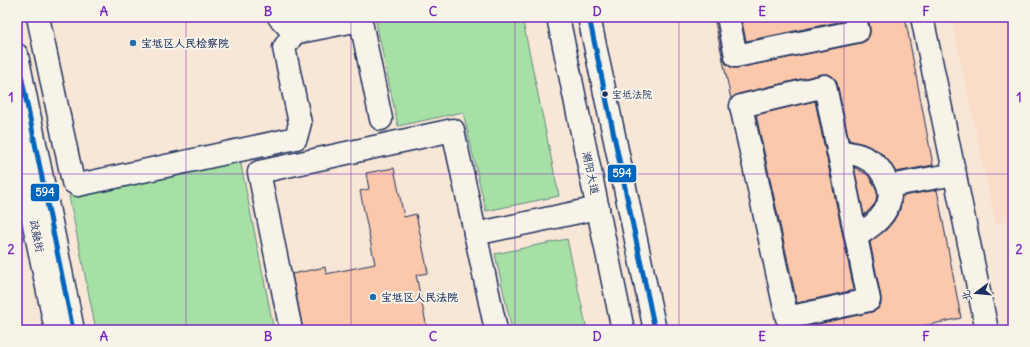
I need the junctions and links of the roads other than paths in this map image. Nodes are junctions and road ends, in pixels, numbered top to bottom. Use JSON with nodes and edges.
{"nodes":[{"id":1,"x":38,"y":17,"type":"edge"},
{"id":2,"x":279,"y":17,"type":"edge"},
{"id":3,"x":558,"y":17,"type":"edge"},
{"id":4,"x":589,"y":17,"type":"edge"},
{"id":5,"x":728,"y":17,"type":"edge"},
{"id":6,"x":855,"y":17,"type":"edge"},
{"id":7,"x":922,"y":17,"type":"edge"},
{"id":8,"x":360,"y":18,"type":"edge"},
{"id":9,"x":294,"y":33,"type":"junction"},
{"id":10,"x":17,"y":55,"type":"edge"},
{"id":11,"x":381,"y":119,"type":"dead end"},
{"id":12,"x":17,"y":143,"type":"edge"},
{"id":13,"x":838,"y":151,"type":"junction"},
{"id":14,"x":955,"y":174,"type":"junction"},
{"id":15,"x":889,"y":186,"type":"junction"},
{"id":16,"x":598,"y":208,"type":"junction"},
{"id":17,"x":475,"y":234,"type":"junction"},
{"id":18,"x":856,"y":236,"type":"junction"},
{"id":19,"x":56,"y":330,"type":"edge"},
{"id":20,"x":73,"y":330,"type":"edge"},
{"id":21,"x":291,"y":330,"type":"edge"},
{"id":22,"x":496,"y":330,"type":"edge"},
{"id":23,"x":623,"y":330,"type":"edge"},
{"id":24,"x":655,"y":330,"type":"edge"},
{"id":25,"x":987,"y":330,"type":"edge"}],
"edges":[{"from":1,"to":9,"type":"main road"},
{"from":2,"to":9,"type":"main road"},
{"from":3,"to":16,"type":"main road","name":"潮阳大道"},
{"from":4,"to":24,"type":"main road"},
{"from":5,"to":6,"type":"main road"},
{"from":7,"to":14,"type":"main road"},
{"from":8,"to":9,"type":"main road"},
{"from":8,"to":11,"type":"main road"},
{"from":10,"to":20,"type":"main road","name":"政融街"},
{"from":12,"to":19,"type":"main road","name":"政融街"},
{"from":13,"to":15,"type":"main road"},
{"from":13,"to":18,"type":"main road"},
{"from":13,"to":18,"type":"main road"},
{"from":14,"to":15,"type":"main road"},
{"from":14,"to":25,"type":"main road"},
{"from":15,"to":18,"type":"main road"},
{"from":16,"to":17,"type":"main road"},
{"from":16,"to":23,"type":"main road","name":"潮阳大道"},
{"from":17,"to":21,"type":"main road"},
{"from":17,"to":22,"type":"main road"}]}
